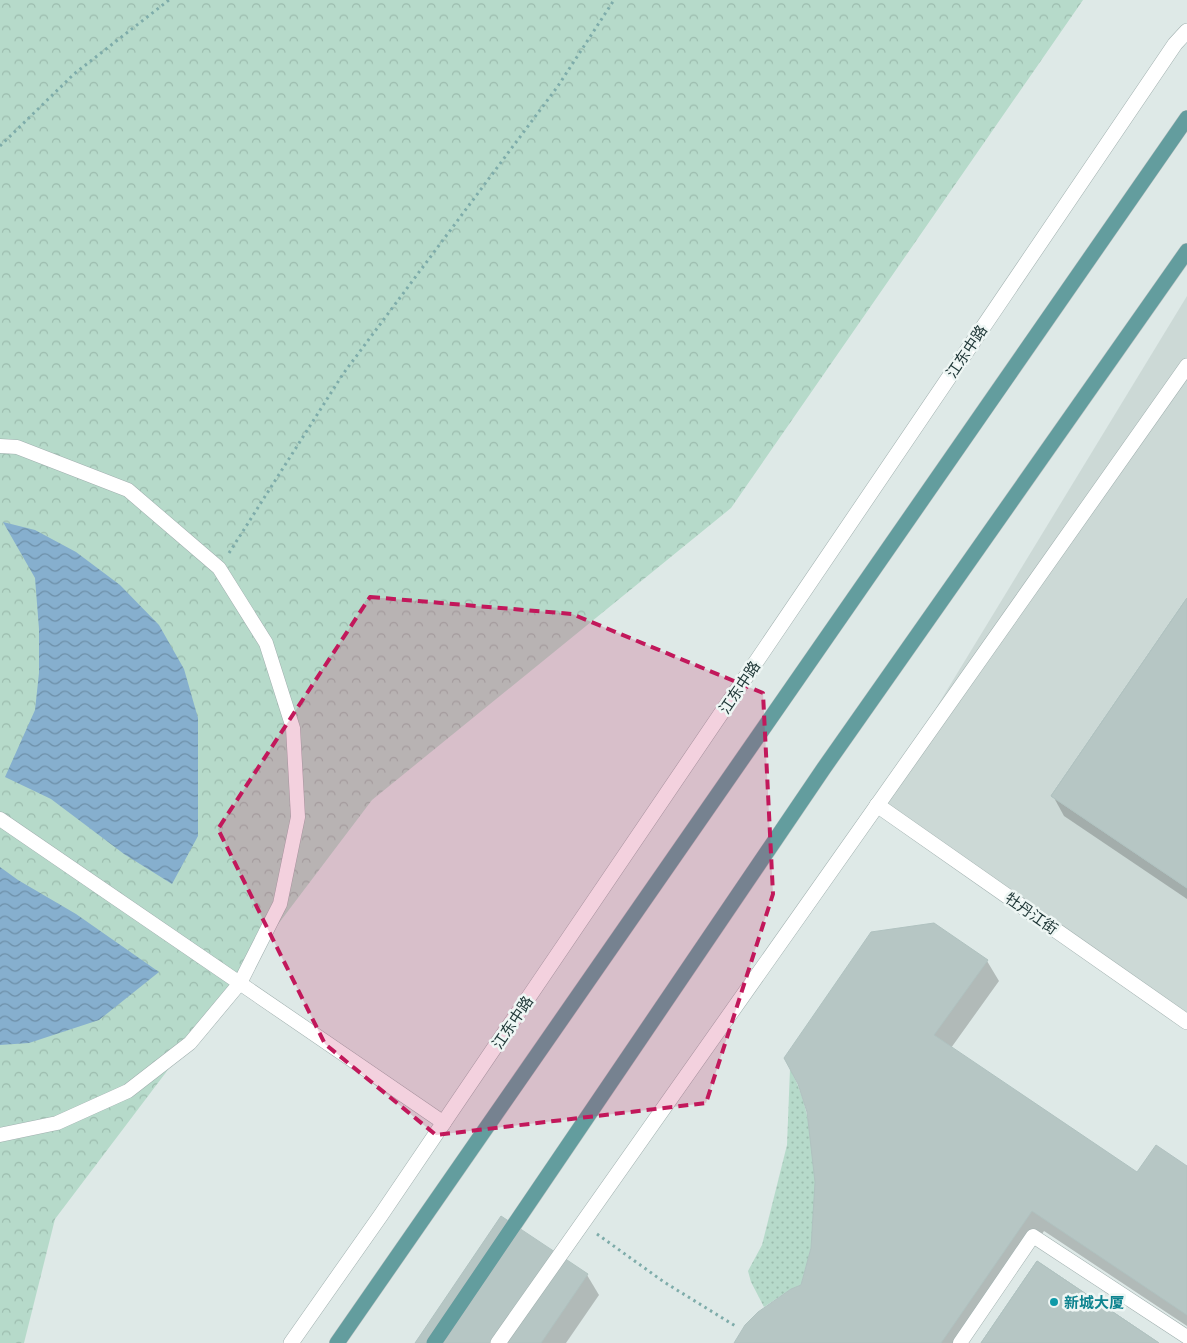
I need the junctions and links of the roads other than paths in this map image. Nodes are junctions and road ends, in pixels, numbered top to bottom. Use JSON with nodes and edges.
{"nodes":[{"id":1,"x":1187,"y":27,"type":"edge"},
{"id":2,"x":1187,"y":30,"type":"edge"},
{"id":3,"x":1175,"y":44,"type":"junction"},
{"id":4,"x":1187,"y":118,"type":"edge"},
{"id":5,"x":1187,"y":252,"type":"edge"},
{"id":6,"x":1187,"y":366,"type":"edge"},
{"id":7,"x":0,"y":446,"type":"edge"},
{"id":8,"x":877,"y":805,"type":"junction"},
{"id":9,"x":0,"y":818,"type":"edge"},
{"id":10,"x":240,"y":983,"type":"junction"},
{"id":11,"x":1187,"y":1022,"type":"edge"},
{"id":12,"x":444,"y":1123,"type":"junction"},
{"id":13,"x":0,"y":1135,"type":"edge"},
{"id":14,"x":1187,"y":1337,"type":"edge"},
{"id":15,"x":291,"y":1343,"type":"edge"},
{"id":16,"x":337,"y":1343,"type":"edge"},
{"id":17,"x":434,"y":1343,"type":"edge"},
{"id":18,"x":498,"y":1343,"type":"edge"},
{"id":19,"x":960,"y":1343,"type":"edge"}],
"edges":[{"from":1,"to":3,"type":"street"},
{"from":2,"to":3,"type":"street","name":"江东中路"},
{"from":3,"to":12,"type":"street","name":"江东中路"},
{"from":4,"to":16,"type":"main road"},
{"from":5,"to":17,"type":"main road"},
{"from":6,"to":8,"type":"street"},
{"from":7,"to":10,"type":"lane"},
{"from":8,"to":11,"type":"street","name":"牡丹江街"},
{"from":8,"to":18,"type":"street"},
{"from":9,"to":10,"type":"lane"},
{"from":10,"to":12,"type":"lane"},
{"from":10,"to":13,"type":"lane"},
{"from":12,"to":15,"type":"street","name":"江东中路"},
{"from":14,"to":19,"type":"lane"}]}
